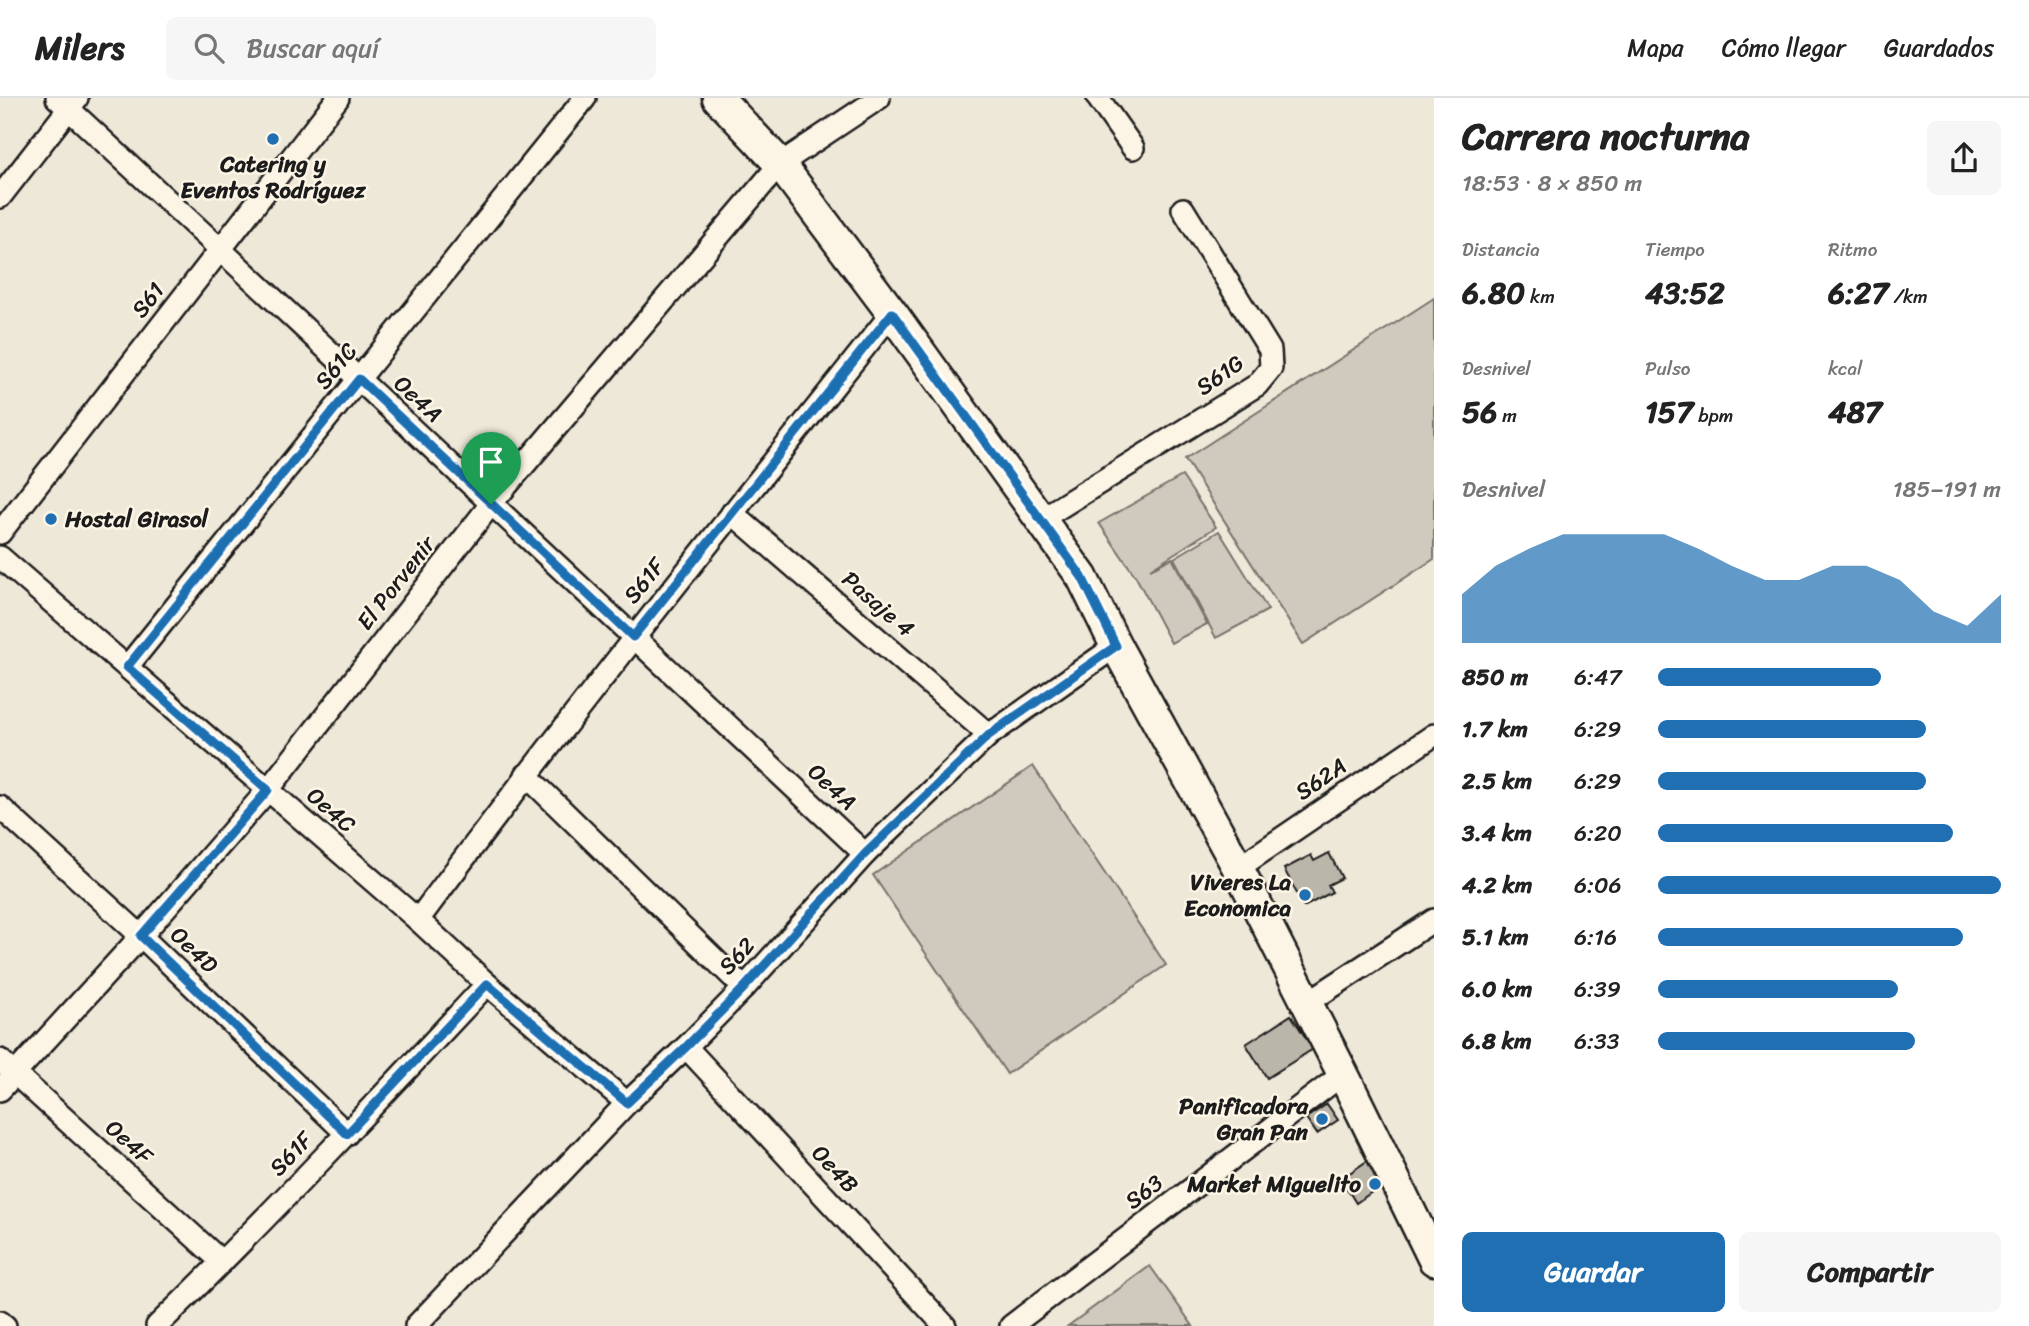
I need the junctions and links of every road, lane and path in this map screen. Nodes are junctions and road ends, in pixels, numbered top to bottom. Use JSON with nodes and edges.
{"nodes":[{"id":1,"x":338,"y":98,"type":"edge"},
{"id":2,"x":585,"y":98,"type":"edge"},
{"id":3,"x":718,"y":98,"type":"edge"},
{"id":4,"x":879,"y":98,"type":"edge"},
{"id":5,"x":1098,"y":98,"type":"edge"},
{"id":6,"x":67,"y":101,"type":"edge"},
{"id":7,"x":1133,"y":148,"type":"dead end"},
{"id":8,"x":780,"y":164,"type":"junction"},
{"id":9,"x":0,"y":198,"type":"edge"},
{"id":10,"x":1183,"y":209,"type":"dead end"},
{"id":11,"x":220,"y":249,"type":"junction"},
{"id":12,"x":892,"y":313,"type":"junction"},
{"id":13,"x":359,"y":379,"type":"junction"},
{"id":14,"x":491,"y":504,"type":"junction"},
{"id":15,"x":732,"y":513,"type":"junction"},
{"id":16,"x":1041,"y":519,"type":"junction"},
{"id":17,"x":0,"y":533,"type":"edge"},
{"id":18,"x":0,"y":556,"type":"edge"},
{"id":19,"x":633,"y":637,"type":"junction"},
{"id":20,"x":1116,"y":646,"type":"junction"},
{"id":21,"x":127,"y":667,"type":"junction"},
{"id":22,"x":989,"y":735,"type":"junction"},
{"id":23,"x":1434,"y":735,"type":"edge"},
{"id":24,"x":526,"y":775,"type":"junction"},
{"id":25,"x":268,"y":790,"type":"junction"},
{"id":26,"x":0,"y":807,"type":"edge"},
{"id":27,"x":865,"y":854,"type":"junction"},
{"id":28,"x":1238,"y":868,"type":"junction"},
{"id":29,"x":418,"y":920,"type":"junction"},
{"id":30,"x":1434,"y":920,"type":"edge"},
{"id":31,"x":141,"y":936,"type":"junction"},
{"id":32,"x":487,"y":984,"type":"junction"},
{"id":33,"x":744,"y":988,"type":"junction"},
{"id":34,"x":1307,"y":1003,"type":"junction"},
{"id":35,"x":686,"y":1047,"type":"junction"},
{"id":36,"x":8,"y":1067,"type":"edge"},
{"id":37,"x":1343,"y":1074,"type":"junction"},
{"id":38,"x":0,"y":1090,"type":"edge"},
{"id":39,"x":627,"y":1103,"type":"junction"},
{"id":40,"x":347,"y":1134,"type":"junction"},
{"id":41,"x":1434,"y":1260,"type":"edge"},
{"id":42,"x":222,"y":1262,"type":"junction"},
{"id":43,"x":0,"y":1322,"type":"edge"},
{"id":44,"x":5,"y":1326,"type":"edge"},
{"id":45,"x":158,"y":1326,"type":"edge"},
{"id":46,"x":416,"y":1326,"type":"edge"},
{"id":47,"x":945,"y":1326,"type":"edge"},
{"id":48,"x":1011,"y":1326,"type":"edge"}],
"edges":[{"from":1,"to":11,"type":"street","name":"S61"},
{"from":2,"to":13,"type":"street","name":"S61C"},
{"from":3,"to":8,"type":"street"},
{"from":4,"to":8,"type":"street","name":"El Porvenir"},
{"from":5,"to":7,"type":"street"},
{"from":6,"to":9,"type":"street"},
{"from":6,"to":11,"type":"street","name":"Oe4A"},
{"from":8,"to":12,"type":"street"},
{"from":8,"to":14,"type":"street","name":"El Porvenir"},
{"from":10,"to":16,"type":"street","name":"S61G"},
{"from":11,"to":13,"type":"street","name":"Oe4A"},
{"from":11,"to":17,"type":"street","name":"S61"},
{"from":12,"to":15,"type":"street","name":"S61F"},
{"from":12,"to":16,"type":"street"},
{"from":13,"to":14,"type":"street","name":"Oe4A"},
{"from":13,"to":21,"type":"street","name":"S61C"},
{"from":14,"to":19,"type":"street","name":"Oe4A"},
{"from":14,"to":25,"type":"street","name":"El Porvenir"},
{"from":15,"to":19,"type":"street","name":"S61F"},
{"from":15,"to":22,"type":"street","name":"Pasaje 4"},
{"from":16,"to":20,"type":"street"},
{"from":18,"to":21,"type":"street","name":"Oe4C"},
{"from":19,"to":24,"type":"street","name":"S61F"},
{"from":19,"to":27,"type":"street","name":"Oe4A"},
{"from":20,"to":22,"type":"street","name":"S62"},
{"from":20,"to":28,"type":"street"},
{"from":21,"to":25,"type":"street","name":"Oe4C"},
{"from":22,"to":27,"type":"street","name":"S62"},
{"from":23,"to":28,"type":"street","name":"S62A"},
{"from":24,"to":29,"type":"street","name":"S61F"},
{"from":24,"to":33,"type":"street"},
{"from":25,"to":29,"type":"street","name":"Oe4C"},
{"from":25,"to":31,"type":"street","name":"El Porvenir"},
{"from":26,"to":31,"type":"street","name":"Oe4D"},
{"from":27,"to":33,"type":"street","name":"S62"},
{"from":28,"to":34,"type":"street"},
{"from":29,"to":32,"type":"street","name":"Oe4C"},
{"from":30,"to":34,"type":"street"},
{"from":31,"to":36,"type":"street","name":"El Porvenir"},
{"from":31,"to":40,"type":"street","name":"Oe4D"},
{"from":32,"to":39,"type":"street","name":"Oe4C"},
{"from":32,"to":40,"type":"street","name":"S61F"},
{"from":33,"to":35,"type":"street","name":"S62"},
{"from":34,"to":37,"type":"street"},
{"from":35,"to":39,"type":"street","name":"S62"},
{"from":35,"to":47,"type":"street","name":"Oe4B"},
{"from":36,"to":38,"type":"street","name":"El Porvenir"},
{"from":36,"to":42,"type":"street","name":"Oe4F"},
{"from":37,"to":41,"type":"street"},
{"from":37,"to":48,"type":"street","name":"S63"},
{"from":39,"to":46,"type":"street","name":"S62"},
{"from":40,"to":42,"type":"street","name":"S61F"},
{"from":42,"to":45,"type":"street","name":"S61F"},
{"from":43,"to":44,"type":"street"}]}
